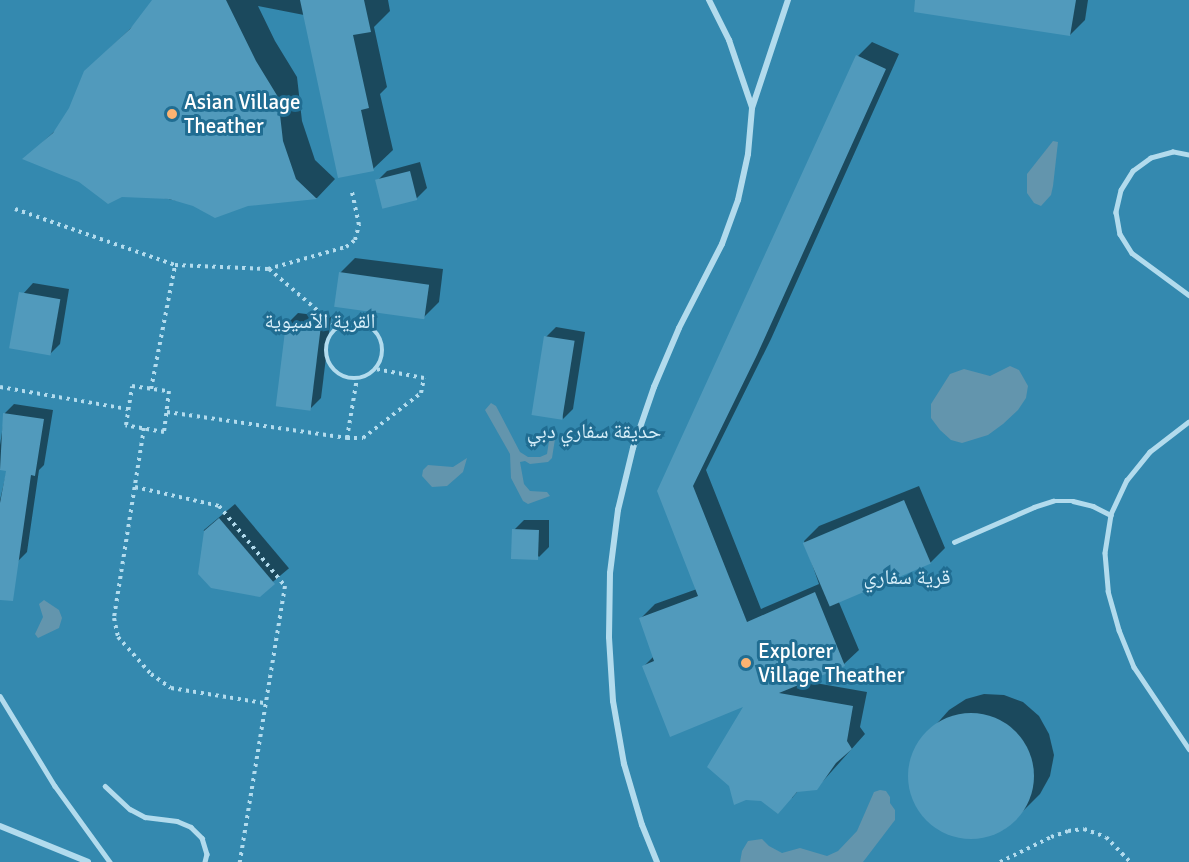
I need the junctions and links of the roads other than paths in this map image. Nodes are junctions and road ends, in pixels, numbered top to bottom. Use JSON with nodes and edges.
{"nodes":[{"id":1,"x":709,"y":0,"type":"edge"},
{"id":2,"x":788,"y":0,"type":"edge"},
{"id":3,"x":752,"y":108,"type":"junction"},
{"id":4,"x":1189,"y":154,"type":"edge"},
{"id":5,"x":1189,"y":295,"type":"edge"},
{"id":6,"x":1189,"y":422,"type":"edge"},
{"id":7,"x":1111,"y":515,"type":"junction"},
{"id":8,"x":954,"y":542,"type":"dead end"},
{"id":9,"x":0,"y":696,"type":"edge"},
{"id":10,"x":1189,"y":748,"type":"edge"},
{"id":11,"x":105,"y":786,"type":"dead end"},
{"id":12,"x":0,"y":826,"type":"edge"},
{"id":13,"x":88,"y":862,"type":"edge"},
{"id":14,"x":110,"y":862,"type":"edge"},
{"id":15,"x":205,"y":862,"type":"edge"},
{"id":16,"x":657,"y":862,"type":"edge"}],
"edges":[{"from":1,"to":3,"type":"street"},
{"from":2,"to":3,"type":"street"},
{"from":3,"to":16,"type":"street"},
{"from":4,"to":5,"type":"lane"},
{"from":6,"to":7,"type":"lane"},
{"from":7,"to":8,"type":"lane"},
{"from":7,"to":10,"type":"lane"},
{"from":9,"to":14,"type":"lane"},
{"from":11,"to":15,"type":"lane"},
{"from":12,"to":13,"type":"street"}]}
